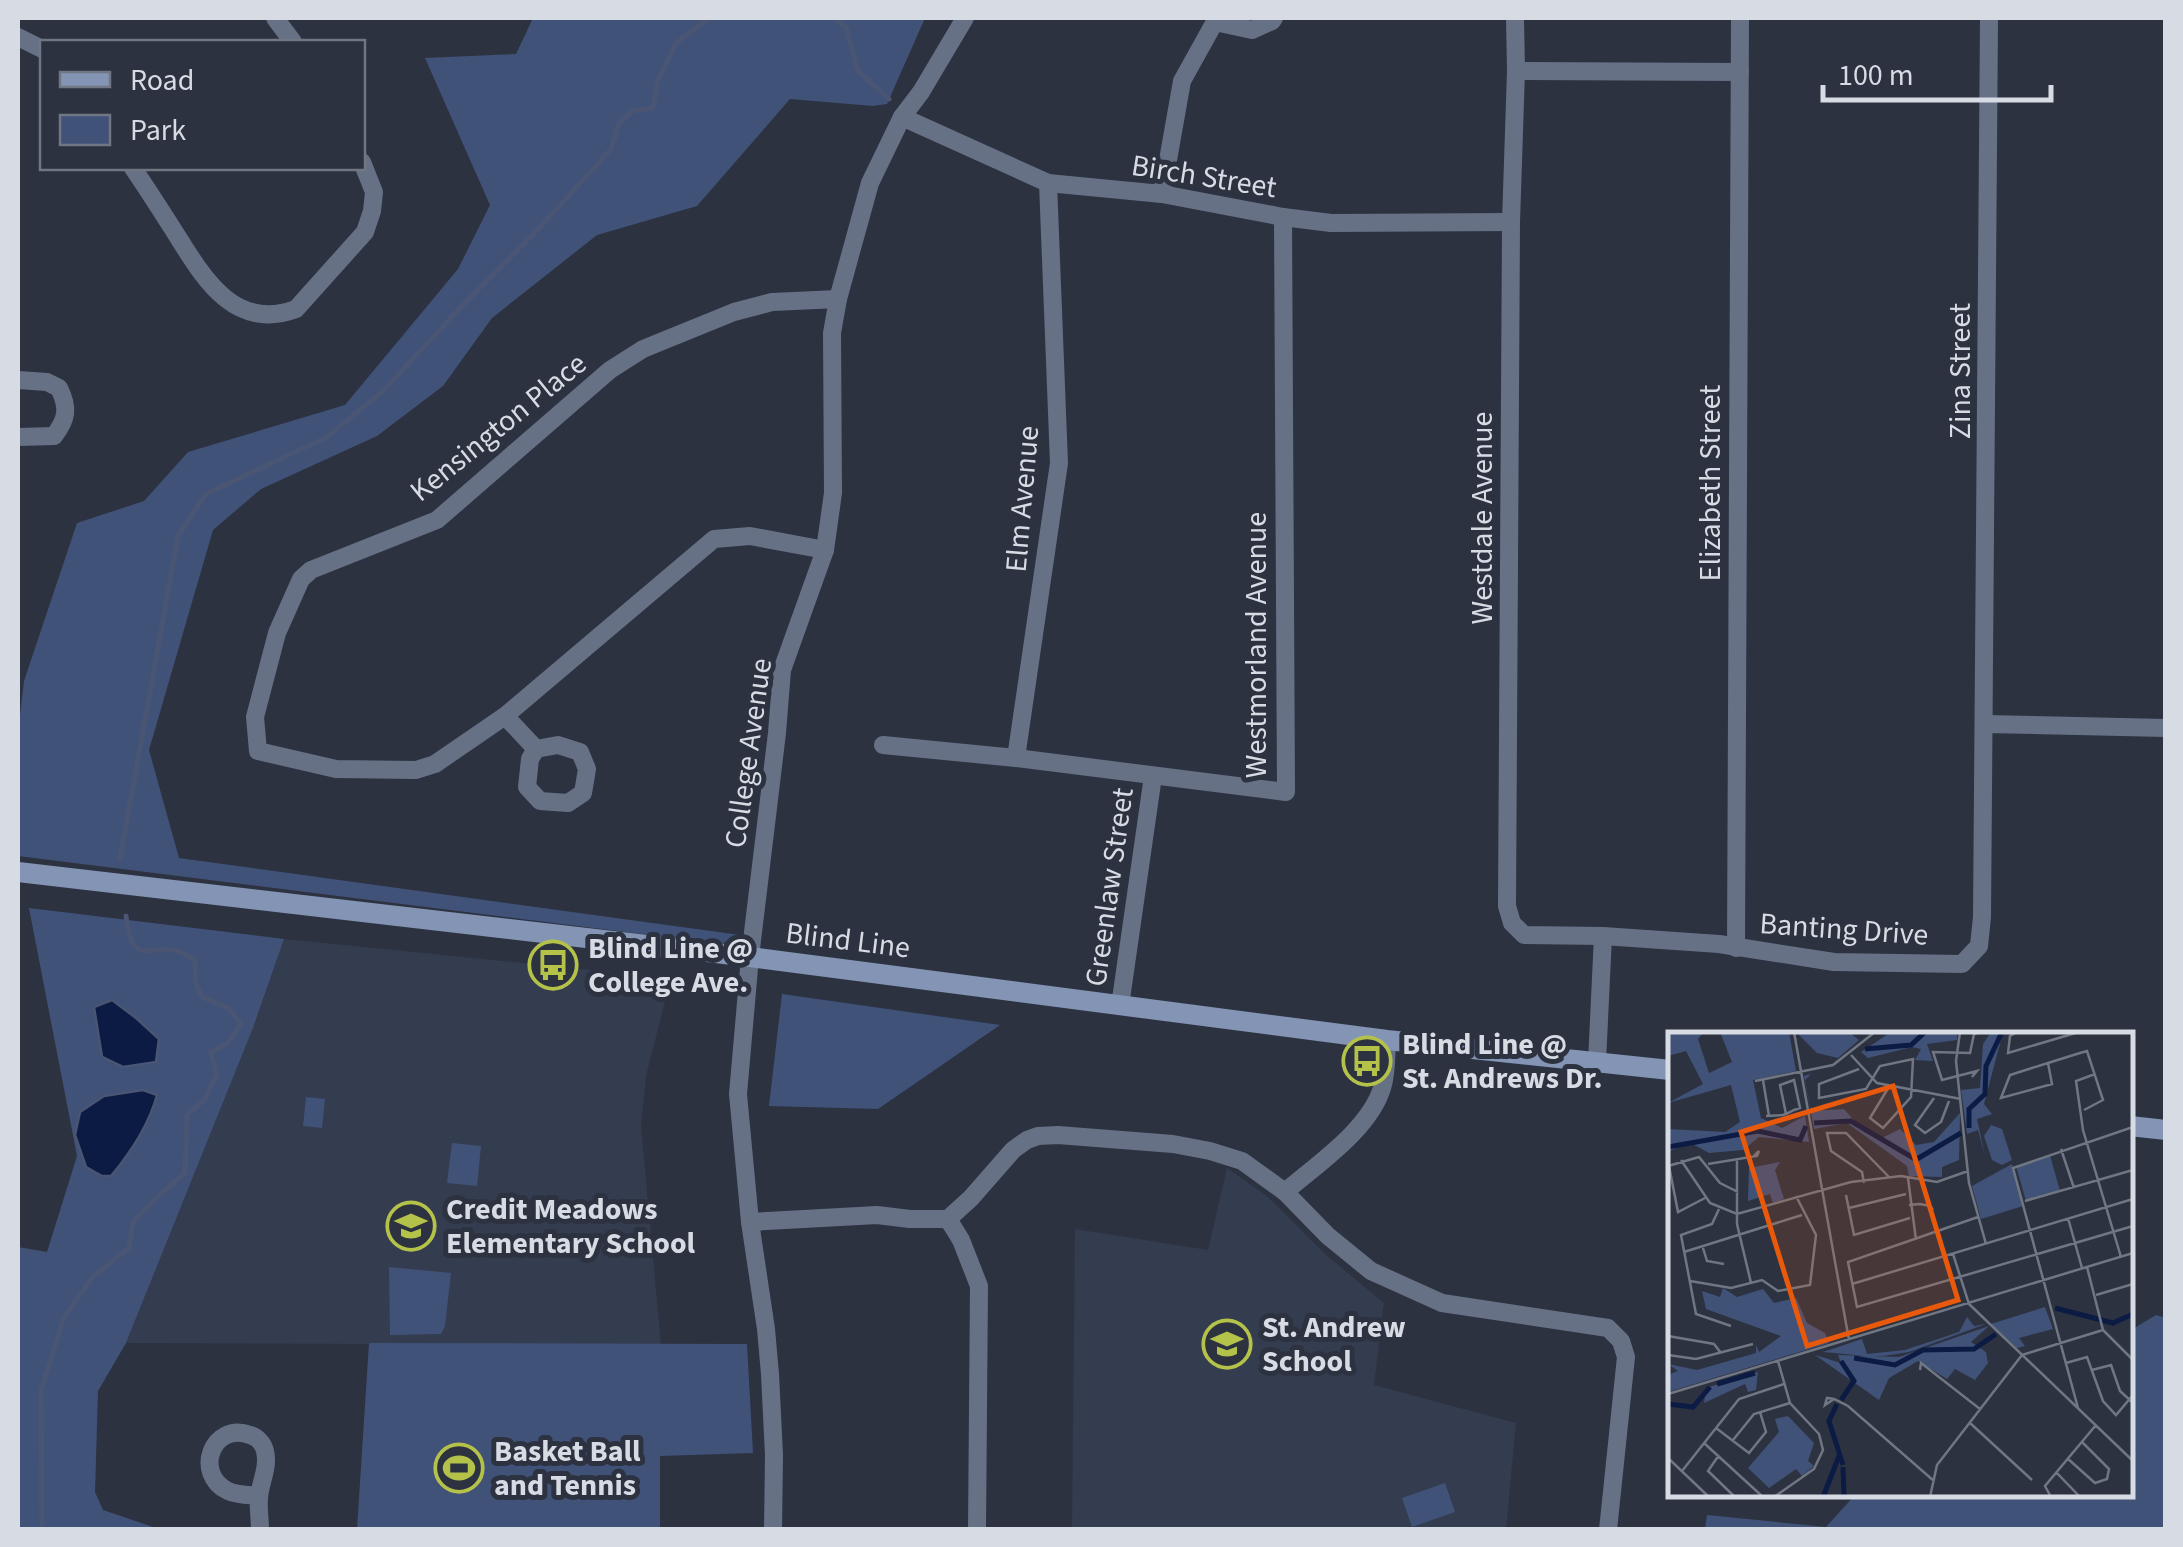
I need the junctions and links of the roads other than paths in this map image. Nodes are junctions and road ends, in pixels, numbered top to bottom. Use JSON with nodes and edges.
{"nodes":[{"id":1,"x":275,"y":18,"type":"edge"},
{"id":2,"x":965,"y":18,"type":"edge"},
{"id":3,"x":1274,"y":18,"type":"edge"},
{"id":4,"x":1515,"y":18,"type":"edge"},
{"id":5,"x":1740,"y":18,"type":"edge"},
{"id":6,"x":1989,"y":18,"type":"edge"},
{"id":7,"x":1216,"y":20,"type":"edge"},
{"id":8,"x":292,"y":40,"type":"edge"},
{"id":9,"x":1516,"y":71,"type":"junction"},
{"id":10,"x":1740,"y":72,"type":"junction"},
{"id":11,"x":902,"y":118,"type":"junction"},
{"id":12,"x":135,"y":170,"type":"edge"},
{"id":13,"x":365,"y":170,"type":"edge"},
{"id":14,"x":1048,"y":183,"type":"junction"},
{"id":15,"x":1162,"y":194,"type":"junction"},
{"id":16,"x":1282,"y":217,"type":"junction"},
{"id":17,"x":1512,"y":222,"type":"junction"},
{"id":18,"x":838,"y":299,"type":"junction"},
{"id":19,"x":18,"y":380,"type":"edge"},
{"id":20,"x":18,"y":437,"type":"edge"},
{"id":21,"x":825,"y":550,"type":"junction"},
{"id":22,"x":504,"y":716,"type":"junction"},
{"id":23,"x":1985,"y":724,"type":"junction"},
{"id":24,"x":2166,"y":728,"type":"edge"},
{"id":25,"x":884,"y":745,"type":"dead end"},
{"id":26,"x":536,"y":750,"type":"dead end"},
{"id":27,"x":1016,"y":758,"type":"junction"},
{"id":28,"x":1153,"y":776,"type":"junction"},
{"id":29,"x":18,"y":872,"type":"edge"},
{"id":30,"x":1603,"y":936,"type":"junction"},
{"id":31,"x":1736,"y":948,"type":"junction"},
{"id":32,"x":750,"y":957,"type":"junction"},
{"id":33,"x":1120,"y":1006,"type":"junction"},
{"id":34,"x":1387,"y":1040,"type":"junction"},
{"id":35,"x":1597,"y":1062,"type":"junction"},
{"id":36,"x":1668,"y":1070,"type":"edge"},
{"id":37,"x":2133,"y":1126,"type":"edge"},
{"id":38,"x":2166,"y":1130,"type":"edge"},
{"id":39,"x":1284,"y":1192,"type":"junction"},
{"id":40,"x":948,"y":1219,"type":"junction"},
{"id":41,"x":750,"y":1222,"type":"junction"},
{"id":42,"x":259,"y":1496,"type":"dead end"},
{"id":43,"x":260,"y":1530,"type":"edge"},
{"id":44,"x":773,"y":1530,"type":"edge"},
{"id":45,"x":977,"y":1530,"type":"edge"},
{"id":46,"x":1608,"y":1530,"type":"edge"}],
"edges":[{"from":1,"to":8,"type":"street"},
{"from":2,"to":11,"type":"street","name":"College Avenue"},
{"from":3,"to":7,"type":"street"},
{"from":4,"to":9,"type":"street","name":"Westdale Avenue"},
{"from":5,"to":10,"type":"street","name":"Elizabeth Street"},
{"from":6,"to":23,"type":"street","name":"Zina Street"},
{"from":7,"to":15,"type":"street"},
{"from":9,"to":10,"type":"street"},
{"from":9,"to":17,"type":"street","name":"Westdale Avenue"},
{"from":10,"to":31,"type":"street","name":"Elizabeth Street"},
{"from":11,"to":14,"type":"street","name":"Birch Street"},
{"from":11,"to":18,"type":"street","name":"College Avenue"},
{"from":12,"to":13,"type":"street"},
{"from":14,"to":15,"type":"street","name":"Birch Street"},
{"from":14,"to":27,"type":"street","name":"Elm Avenue"},
{"from":15,"to":16,"type":"street","name":"Birch Street"},
{"from":16,"to":17,"type":"street","name":"Birch Street"},
{"from":16,"to":28,"type":"street","name":"Westmorland Avenue"},
{"from":17,"to":30,"type":"street","name":"Westdale Avenue"},
{"from":18,"to":21,"type":"street","name":"College Avenue"},
{"from":18,"to":22,"type":"street","name":"Kensington Place"},
{"from":19,"to":20,"type":"street"},
{"from":21,"to":22,"type":"street","name":"Kensington Place"},
{"from":21,"to":32,"type":"street","name":"College Avenue"},
{"from":22,"to":26,"type":"street"},
{"from":23,"to":24,"type":"street"},
{"from":23,"to":31,"type":"street","name":"Banting Drive"},
{"from":25,"to":27,"type":"street","name":"Westmorland Avenue"},
{"from":27,"to":28,"type":"street","name":"Westmorland Avenue"},
{"from":28,"to":33,"type":"street","name":"Greenlaw Street"},
{"from":29,"to":32,"type":"street","name":"Blind Line"},
{"from":30,"to":31,"type":"street","name":"Banting Drive"},
{"from":30,"to":35,"type":"street"},
{"from":32,"to":33,"type":"street","name":"Blind Line"},
{"from":32,"to":41,"type":"street","name":"College Avenue"},
{"from":33,"to":34,"type":"street","name":"Blind Line"},
{"from":34,"to":35,"type":"street","name":"Blind Line"},
{"from":34,"to":39,"type":"street"},
{"from":35,"to":36,"type":"street","name":"Blind Line"},
{"from":37,"to":38,"type":"street"},
{"from":39,"to":40,"type":"street"},
{"from":39,"to":46,"type":"street"},
{"from":40,"to":41,"type":"street"},
{"from":40,"to":45,"type":"street"},
{"from":41,"to":44,"type":"street","name":"College Avenue"},
{"from":42,"to":43,"type":"street"}]}
